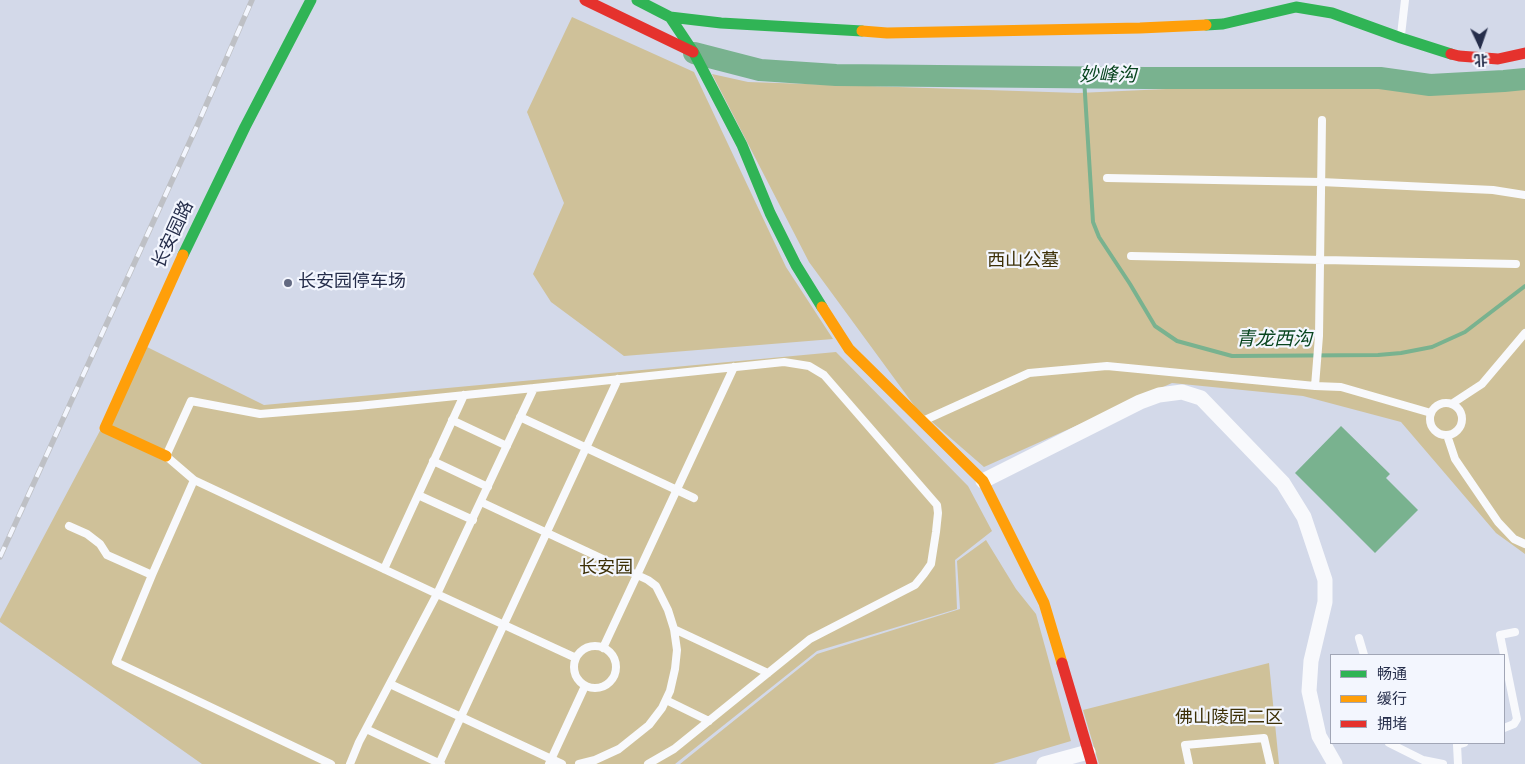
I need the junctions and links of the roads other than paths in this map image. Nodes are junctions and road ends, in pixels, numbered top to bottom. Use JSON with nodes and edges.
{"nodes":[{"id":1,"x":311,"y":0,"type":"edge"},
{"id":2,"x":585,"y":0,"type":"edge"},
{"id":3,"x":637,"y":0,"type":"edge"},
{"id":4,"x":1405,"y":0,"type":"edge"},
{"id":5,"x":670,"y":17,"type":"junction"},
{"id":6,"x":1401,"y":38,"type":"junction"},
{"id":7,"x":694,"y":52,"type":"junction"},
{"id":8,"x":1525,"y":53,"type":"edge"},
{"id":9,"x":1322,"y":120,"type":"dead end"},
{"id":10,"x":1107,"y":178,"type":"dead end"},
{"id":11,"x":1321,"y":182,"type":"junction"},
{"id":12,"x":1525,"y":195,"type":"edge"},
{"id":13,"x":1131,"y":256,"type":"dead end"},
{"id":14,"x":1320,"y":260,"type":"junction"},
{"id":15,"x":1516,"y":264,"type":"dead end"},
{"id":16,"x":1525,"y":333,"type":"edge"},
{"id":17,"x":734,"y":367,"type":"junction"},
{"id":18,"x":618,"y":379,"type":"junction"},
{"id":19,"x":1315,"y":386,"type":"junction"},
{"id":20,"x":534,"y":388,"type":"junction"},
{"id":21,"x":464,"y":395,"type":"junction"},
{"id":22,"x":1453,"y":403,"type":"junction"},
{"id":23,"x":1430,"y":413,"type":"junction"},
{"id":24,"x":520,"y":417,"type":"junction"},
{"id":25,"x":452,"y":420,"type":"junction"},
{"id":26,"x":922,"y":421,"type":"junction"},
{"id":27,"x":1447,"y":435,"type":"junction"},
{"id":28,"x":507,"y":446,"type":"junction"},
{"id":29,"x":586,"y":448,"type":"junction"},
{"id":30,"x":166,"y":456,"type":"junction"},
{"id":31,"x":433,"y":461,"type":"junction"},
{"id":32,"x":194,"y":480,"type":"junction"},
{"id":33,"x":983,"y":481,"type":"junction"},
{"id":34,"x":488,"y":487,"type":"junction"},
{"id":35,"x":677,"y":490,"type":"junction"},
{"id":36,"x":418,"y":494,"type":"junction"},
{"id":37,"x":694,"y":498,"type":"dead end"},
{"id":38,"x":481,"y":502,"type":"junction"},
{"id":39,"x":472,"y":520,"type":"junction"},
{"id":40,"x":69,"y":526,"type":"dead end"},
{"id":41,"x":547,"y":532,"type":"junction"},
{"id":42,"x":1525,"y":544,"type":"edge"},
{"id":43,"x":384,"y":569,"type":"junction"},
{"id":44,"x":637,"y":574,"type":"junction"},
{"id":45,"x":152,"y":575,"type":"junction"},
{"id":46,"x":437,"y":594,"type":"junction"},
{"id":47,"x":504,"y":625,"type":"junction"},
{"id":48,"x":674,"y":629,"type":"junction"},
{"id":49,"x":1515,"y":632,"type":"dead end"},
{"id":50,"x":1359,"y":638,"type":"dead end"},
{"id":51,"x":603,"y":648,"type":"junction"},
{"id":52,"x":1364,"y":654,"type":"edge"},
{"id":53,"x":1504,"y":654,"type":"edge"},
{"id":54,"x":576,"y":658,"type":"junction"},
{"id":55,"x":1505,"y":660,"type":"edge"},
{"id":56,"x":768,"y":673,"type":"junction"},
{"id":57,"x":390,"y":684,"type":"junction"},
{"id":58,"x":585,"y":686,"type":"junction"},
{"id":59,"x":666,"y":700,"type":"junction"},
{"id":60,"x":461,"y":716,"type":"junction"},
{"id":61,"x":709,"y":721,"type":"junction"},
{"id":62,"x":1505,"y":728,"type":"edge"},
{"id":63,"x":366,"y":729,"type":"junction"},
{"id":64,"x":1391,"y":744,"type":"edge"},
{"id":65,"x":1460,"y":744,"type":"edge"},
{"id":66,"x":1090,"y":758,"type":"edge"},
{"id":67,"x":550,"y":761,"type":"edge"},
{"id":68,"x":331,"y":764,"type":"edge"},
{"id":69,"x":350,"y":764,"type":"edge"},
{"id":70,"x":440,"y":764,"type":"edge"},
{"id":71,"x":562,"y":764,"type":"edge"},
{"id":72,"x":579,"y":764,"type":"edge"},
{"id":73,"x":648,"y":764,"type":"edge"},
{"id":74,"x":1044,"y":764,"type":"edge"},
{"id":75,"x":1190,"y":764,"type":"edge"},
{"id":76,"x":1270,"y":764,"type":"edge"},
{"id":77,"x":1335,"y":764,"type":"edge"},
{"id":78,"x":1443,"y":764,"type":"edge"},
{"id":79,"x":1458,"y":764,"type":"edge"}],
"edges":[{"from":1,"to":30,"type":"street","name":"长安园路"},
{"from":2,"to":7,"type":"street"},
{"from":3,"to":5,"type":"street"},
{"from":4,"to":6,"type":"lane"},
{"from":5,"to":6,"type":"street"},
{"from":5,"to":7,"type":"street"},
{"from":6,"to":8,"type":"street"},
{"from":7,"to":26,"type":"street"},
{"from":9,"to":11,"type":"lane"},
{"from":10,"to":11,"type":"lane"},
{"from":11,"to":12,"type":"lane"},
{"from":11,"to":14,"type":"lane"},
{"from":13,"to":14,"type":"lane"},
{"from":14,"to":15,"type":"lane"},
{"from":14,"to":19,"type":"lane"},
{"from":16,"to":22,"type":"lane"},
{"from":17,"to":18,"type":"lane"},
{"from":17,"to":35,"type":"lane"},
{"from":17,"to":56,"type":"lane"},
{"from":18,"to":20,"type":"lane"},
{"from":18,"to":29,"type":"lane"},
{"from":19,"to":23,"type":"lane"},
{"from":19,"to":26,"type":"lane"},
{"from":20,"to":21,"type":"lane"},
{"from":20,"to":24,"type":"lane"},
{"from":21,"to":25,"type":"lane"},
{"from":21,"to":30,"type":"lane"},
{"from":22,"to":23,"type":"lane"},
{"from":22,"to":27,"type":"lane"},
{"from":23,"to":27,"type":"lane"},
{"from":24,"to":28,"type":"lane"},
{"from":24,"to":29,"type":"lane"},
{"from":25,"to":28,"type":"lane"},
{"from":25,"to":31,"type":"lane"},
{"from":26,"to":33,"type":"street"},
{"from":27,"to":42,"type":"lane"},
{"from":28,"to":34,"type":"lane"},
{"from":29,"to":35,"type":"lane"},
{"from":29,"to":41,"type":"lane"},
{"from":30,"to":32,"type":"lane"},
{"from":31,"to":34,"type":"lane"},
{"from":31,"to":36,"type":"lane"},
{"from":32,"to":43,"type":"lane"},
{"from":32,"to":45,"type":"lane"},
{"from":33,"to":66,"type":"street"},
{"from":33,"to":77,"type":"street"},
{"from":34,"to":38,"type":"lane"},
{"from":35,"to":37,"type":"lane"},
{"from":35,"to":44,"type":"lane"},
{"from":36,"to":39,"type":"lane"},
{"from":36,"to":43,"type":"lane"},
{"from":38,"to":39,"type":"lane"},
{"from":38,"to":41,"type":"lane"},
{"from":39,"to":46,"type":"lane"},
{"from":40,"to":45,"type":"lane"},
{"from":41,"to":44,"type":"lane"},
{"from":41,"to":47,"type":"lane"},
{"from":43,"to":46,"type":"lane"},
{"from":44,"to":48,"type":"lane"},
{"from":44,"to":51,"type":"lane"},
{"from":45,"to":68,"type":"lane"},
{"from":46,"to":47,"type":"lane"},
{"from":46,"to":57,"type":"lane"},
{"from":47,"to":54,"type":"lane"},
{"from":47,"to":60,"type":"lane"},
{"from":48,"to":56,"type":"lane"},
{"from":48,"to":59,"type":"lane"},
{"from":49,"to":53,"type":"lane"},
{"from":50,"to":52,"type":"lane"},
{"from":51,"to":54,"type":"lane"},
{"from":51,"to":58,"type":"lane"},
{"from":54,"to":58,"type":"lane"},
{"from":55,"to":62,"type":"lane"},
{"from":56,"to":61,"type":"lane"},
{"from":57,"to":60,"type":"lane"},
{"from":57,"to":63,"type":"lane"},
{"from":58,"to":67,"type":"lane"},
{"from":59,"to":61,"type":"lane"},
{"from":59,"to":72,"type":"lane"},
{"from":60,"to":67,"type":"lane"},
{"from":60,"to":70,"type":"lane"},
{"from":61,"to":73,"type":"lane"},
{"from":63,"to":69,"type":"lane"},
{"from":63,"to":70,"type":"lane"},
{"from":64,"to":78,"type":"lane"},
{"from":65,"to":79,"type":"lane"},
{"from":66,"to":74,"type":"street"},
{"from":67,"to":71,"type":"lane"},
{"from":75,"to":76,"type":"lane"}]}
